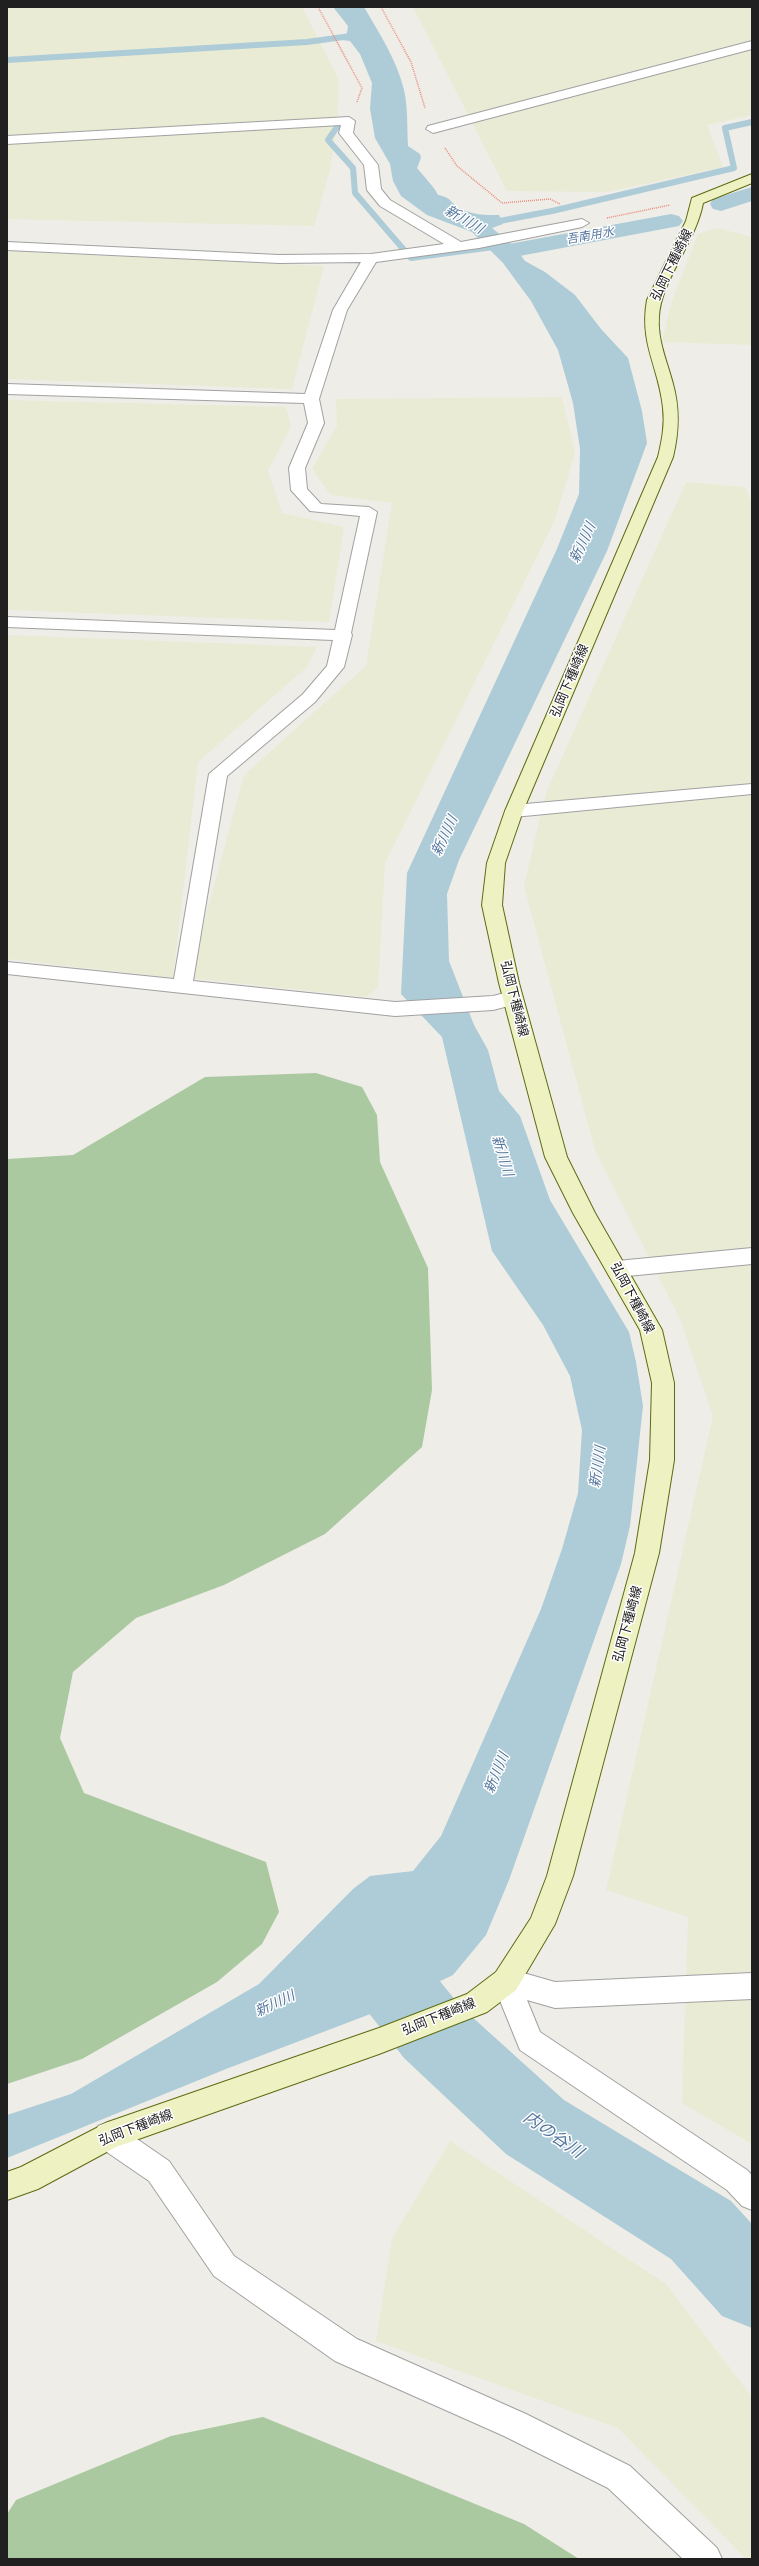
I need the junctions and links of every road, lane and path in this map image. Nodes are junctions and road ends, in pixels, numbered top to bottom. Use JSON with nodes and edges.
{"nodes":[{"id":1,"x":318,"y":7,"type":"edge"},
{"id":2,"x":381,"y":7,"type":"edge"},
{"id":3,"x":752,"y":45,"type":"edge"},
{"id":4,"x":349,"y":121,"type":"junction"},
{"id":5,"x":433,"y":130,"type":"junction"},
{"id":6,"x":7,"y":140,"type":"edge"},
{"id":7,"x":752,"y":178,"type":"edge"},
{"id":8,"x":696,"y":201,"type":"junction"},
{"id":9,"x":563,"y":205,"type":"dead end"},
{"id":10,"x":582,"y":223,"type":"joint"},
{"id":11,"x":7,"y":246,"type":"edge"},
{"id":12,"x":457,"y":246,"type":"junction"},
{"id":13,"x":371,"y":258,"type":"junction"},
{"id":14,"x":7,"y":389,"type":"edge"},
{"id":15,"x":311,"y":399,"type":"junction"},
{"id":16,"x":7,"y":622,"type":"edge"},
{"id":17,"x":344,"y":635,"type":"junction"},
{"id":18,"x":752,"y":790,"type":"edge"},
{"id":19,"x":514,"y":811,"type":"junction"},
{"id":20,"x":7,"y":968,"type":"edge"},
{"id":21,"x":182,"y":988,"type":"junction"},
{"id":22,"x":513,"y":998,"type":"junction"},
{"id":23,"x":752,"y":1256,"type":"edge"},
{"id":24,"x":617,"y":1269,"type":"junction"},
{"id":25,"x":506,"y":1981,"type":"junction"},
{"id":26,"x":752,"y":1986,"type":"edge"},
{"id":27,"x":108,"y":2136,"type":"junction"},
{"id":28,"x":7,"y":2186,"type":"edge"},
{"id":29,"x":752,"y":2196,"type":"edge"},
{"id":30,"x":706,"y":2559,"type":"edge"}],
"edges":[{"from":1,"to":4,"type":"path"},
{"from":2,"to":5,"type":"path"},
{"from":3,"to":5,"type":"street"},
{"from":4,"to":6,"type":"street"},
{"from":4,"to":12,"type":"street"},
{"from":5,"to":9,"type":"path"},
{"from":7,"to":8,"type":"main road"},
{"from":8,"to":10,"type":"path"},
{"from":8,"to":19,"type":"main road","name":"弘岡下種崎線"},
{"from":10,"to":12,"type":"street"},
{"from":11,"to":13,"type":"street"},
{"from":12,"to":13,"type":"street"},
{"from":13,"to":15,"type":"street"},
{"from":14,"to":15,"type":"street"},
{"from":15,"to":17,"type":"street"},
{"from":16,"to":17,"type":"street"},
{"from":17,"to":21,"type":"street"},
{"from":18,"to":19,"type":"street"},
{"from":19,"to":22,"type":"main road","name":"弘岡下種崎線"},
{"from":20,"to":21,"type":"street"},
{"from":21,"to":22,"type":"street"},
{"from":22,"to":24,"type":"main road","name":"弘岡下種崎線"},
{"from":23,"to":24,"type":"street"},
{"from":24,"to":25,"type":"main road","name":"弘岡下種崎線"},
{"from":25,"to":26,"type":"street"},
{"from":25,"to":27,"type":"main road","name":"弘岡下種崎線"},
{"from":25,"to":29,"type":"street"},
{"from":27,"to":28,"type":"main road","name":"弘岡下種崎線"},
{"from":27,"to":30,"type":"street"}]}
